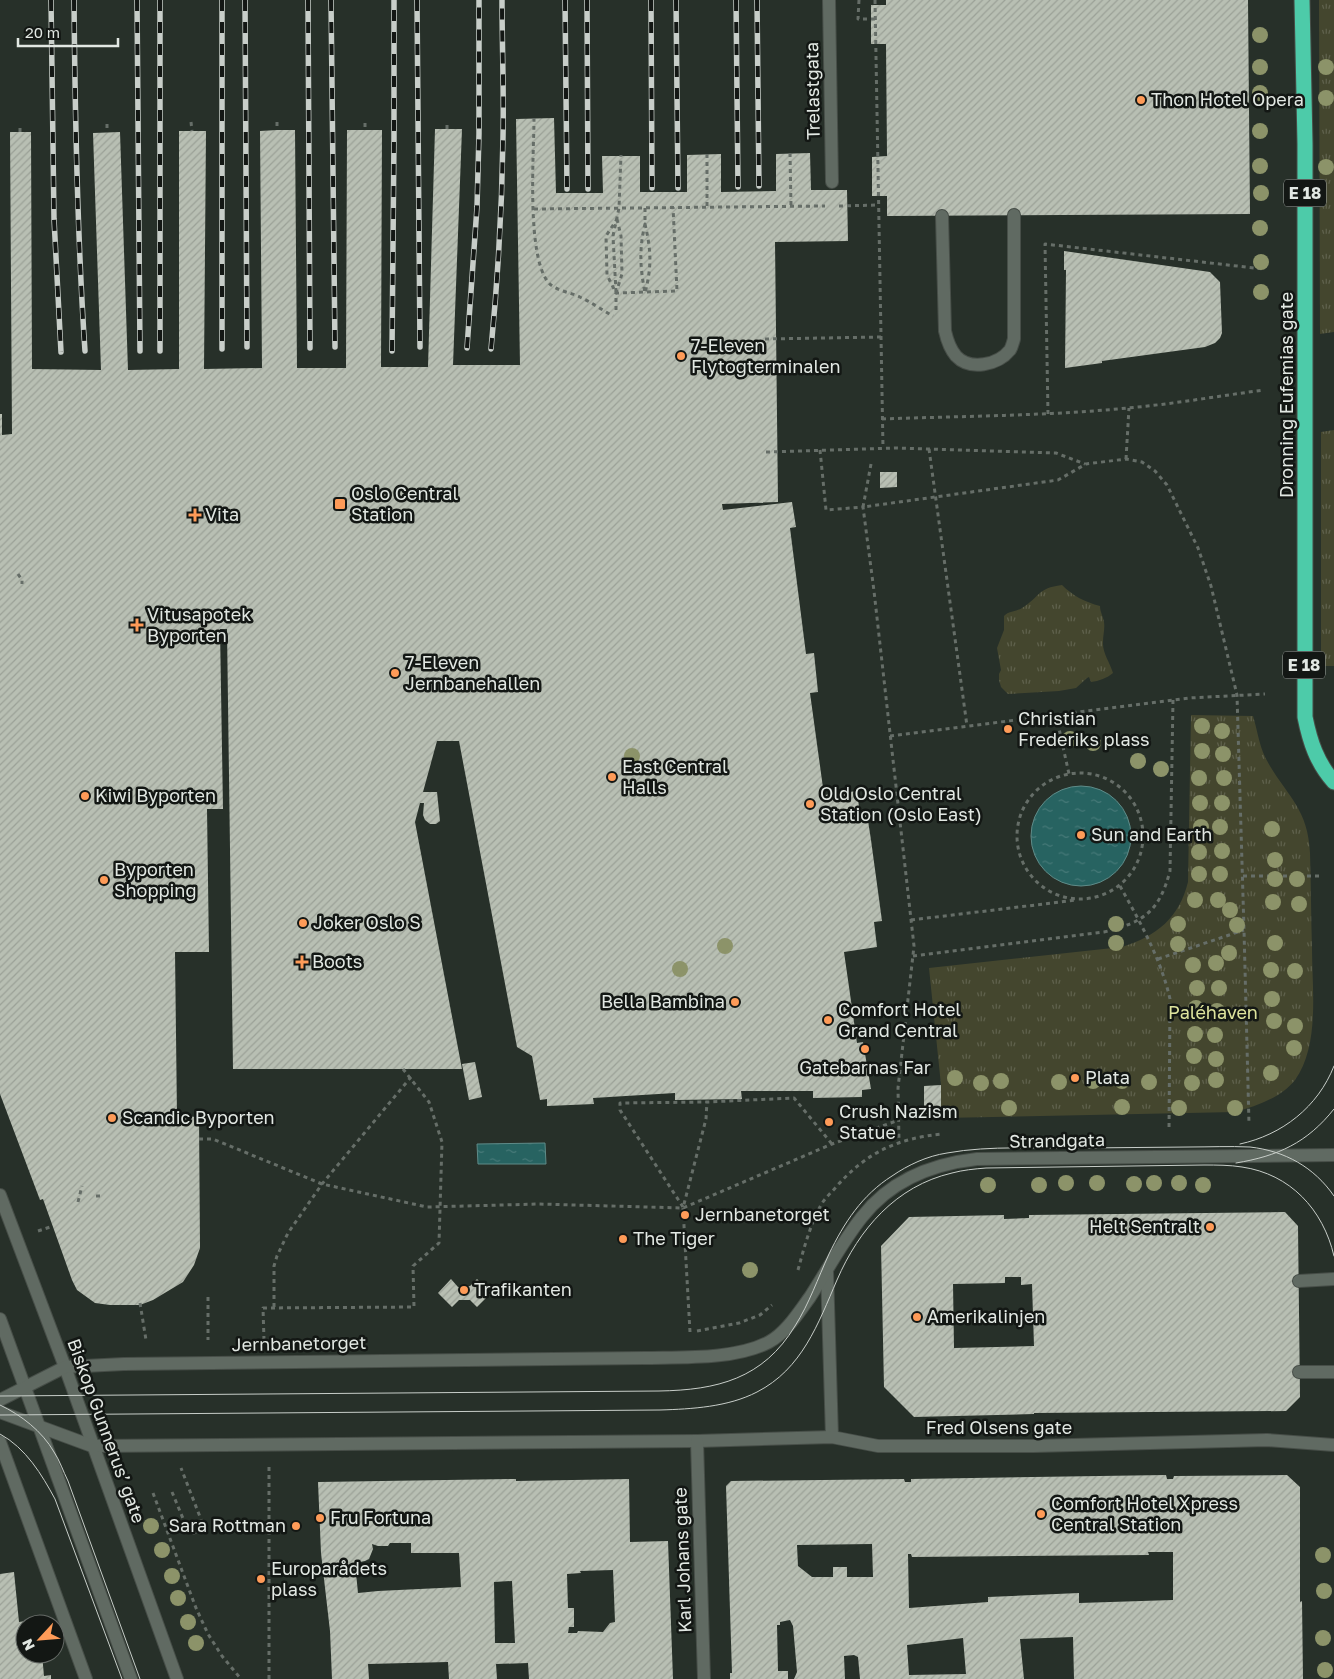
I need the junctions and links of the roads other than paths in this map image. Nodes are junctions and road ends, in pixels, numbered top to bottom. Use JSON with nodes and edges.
{"nodes":[{"id":1,"x":829,"y":0,"type":"edge"},
{"id":2,"x":1302,"y":0,"type":"edge"},
{"id":3,"x":832,"y":182,"type":"dead end"},
{"id":4,"x":1014,"y":215,"type":"dead end"},
{"id":5,"x":942,"y":216,"type":"dead end"},
{"id":6,"x":1334,"y":782,"type":"edge"},
{"id":7,"x":1334,"y":1155,"type":"edge"},
{"id":8,"x":0,"y":1195,"type":"edge"},
{"id":9,"x":827,"y":1271,"type":"junction"},
{"id":10,"x":1334,"y":1279,"type":"edge"},
{"id":11,"x":1299,"y":1281,"type":"dead end"},
{"id":12,"x":0,"y":1320,"type":"edge"},
{"id":13,"x":65,"y":1367,"type":"junction"},
{"id":14,"x":1300,"y":1372,"type":"dead end"},
{"id":15,"x":1334,"y":1372,"type":"edge"},
{"id":16,"x":25,"y":1388,"type":"junction"},
{"id":17,"x":0,"y":1400,"type":"edge"},
{"id":18,"x":0,"y":1412,"type":"edge"},
{"id":19,"x":39,"y":1427,"type":"junction"},
{"id":20,"x":832,"y":1437,"type":"junction"},
{"id":21,"x":697,"y":1441,"type":"junction"},
{"id":22,"x":0,"y":1442,"type":"edge"},
{"id":23,"x":1334,"y":1444,"type":"edge"},
{"id":24,"x":92,"y":1446,"type":"junction"},
{"id":25,"x":86,"y":1679,"type":"edge"},
{"id":26,"x":131,"y":1679,"type":"edge"},
{"id":27,"x":178,"y":1679,"type":"edge"},
{"id":28,"x":704,"y":1679,"type":"edge"}],
"edges":[{"from":1,"to":3,"type":"street","name":"Trelastgata"},
{"from":2,"to":6,"type":"highway","name":"Dronning Eufemias gate","number":"E 18"},
{"from":4,"to":5,"type":"street"},
{"from":7,"to":9,"type":"street","name":"Strandgata"},
{"from":8,"to":13,"type":"street","name":"Biskop Gunnerus’ gate"},
{"from":9,"to":13,"type":"street","name":"Jernbanetorget"},
{"from":9,"to":20,"type":"street"},
{"from":10,"to":11,"type":"street"},
{"from":12,"to":16,"type":"street"},
{"from":13,"to":16,"type":"street"},
{"from":13,"to":24,"type":"street","name":"Biskop Gunnerus’ gate"},
{"from":14,"to":15,"type":"street"},
{"from":16,"to":17,"type":"street"},
{"from":16,"to":19,"type":"street"},
{"from":18,"to":19,"type":"street"},
{"from":19,"to":24,"type":"street"},
{"from":19,"to":26,"type":"street"},
{"from":20,"to":21,"type":"street"},
{"from":20,"to":23,"type":"street","name":"Fred Olsens gate"},
{"from":21,"to":24,"type":"street"},
{"from":21,"to":28,"type":"street","name":"Karl Johans gate"},
{"from":22,"to":25,"type":"street"},
{"from":24,"to":27,"type":"street","name":"Biskop Gunnerus’ gate"}]}
